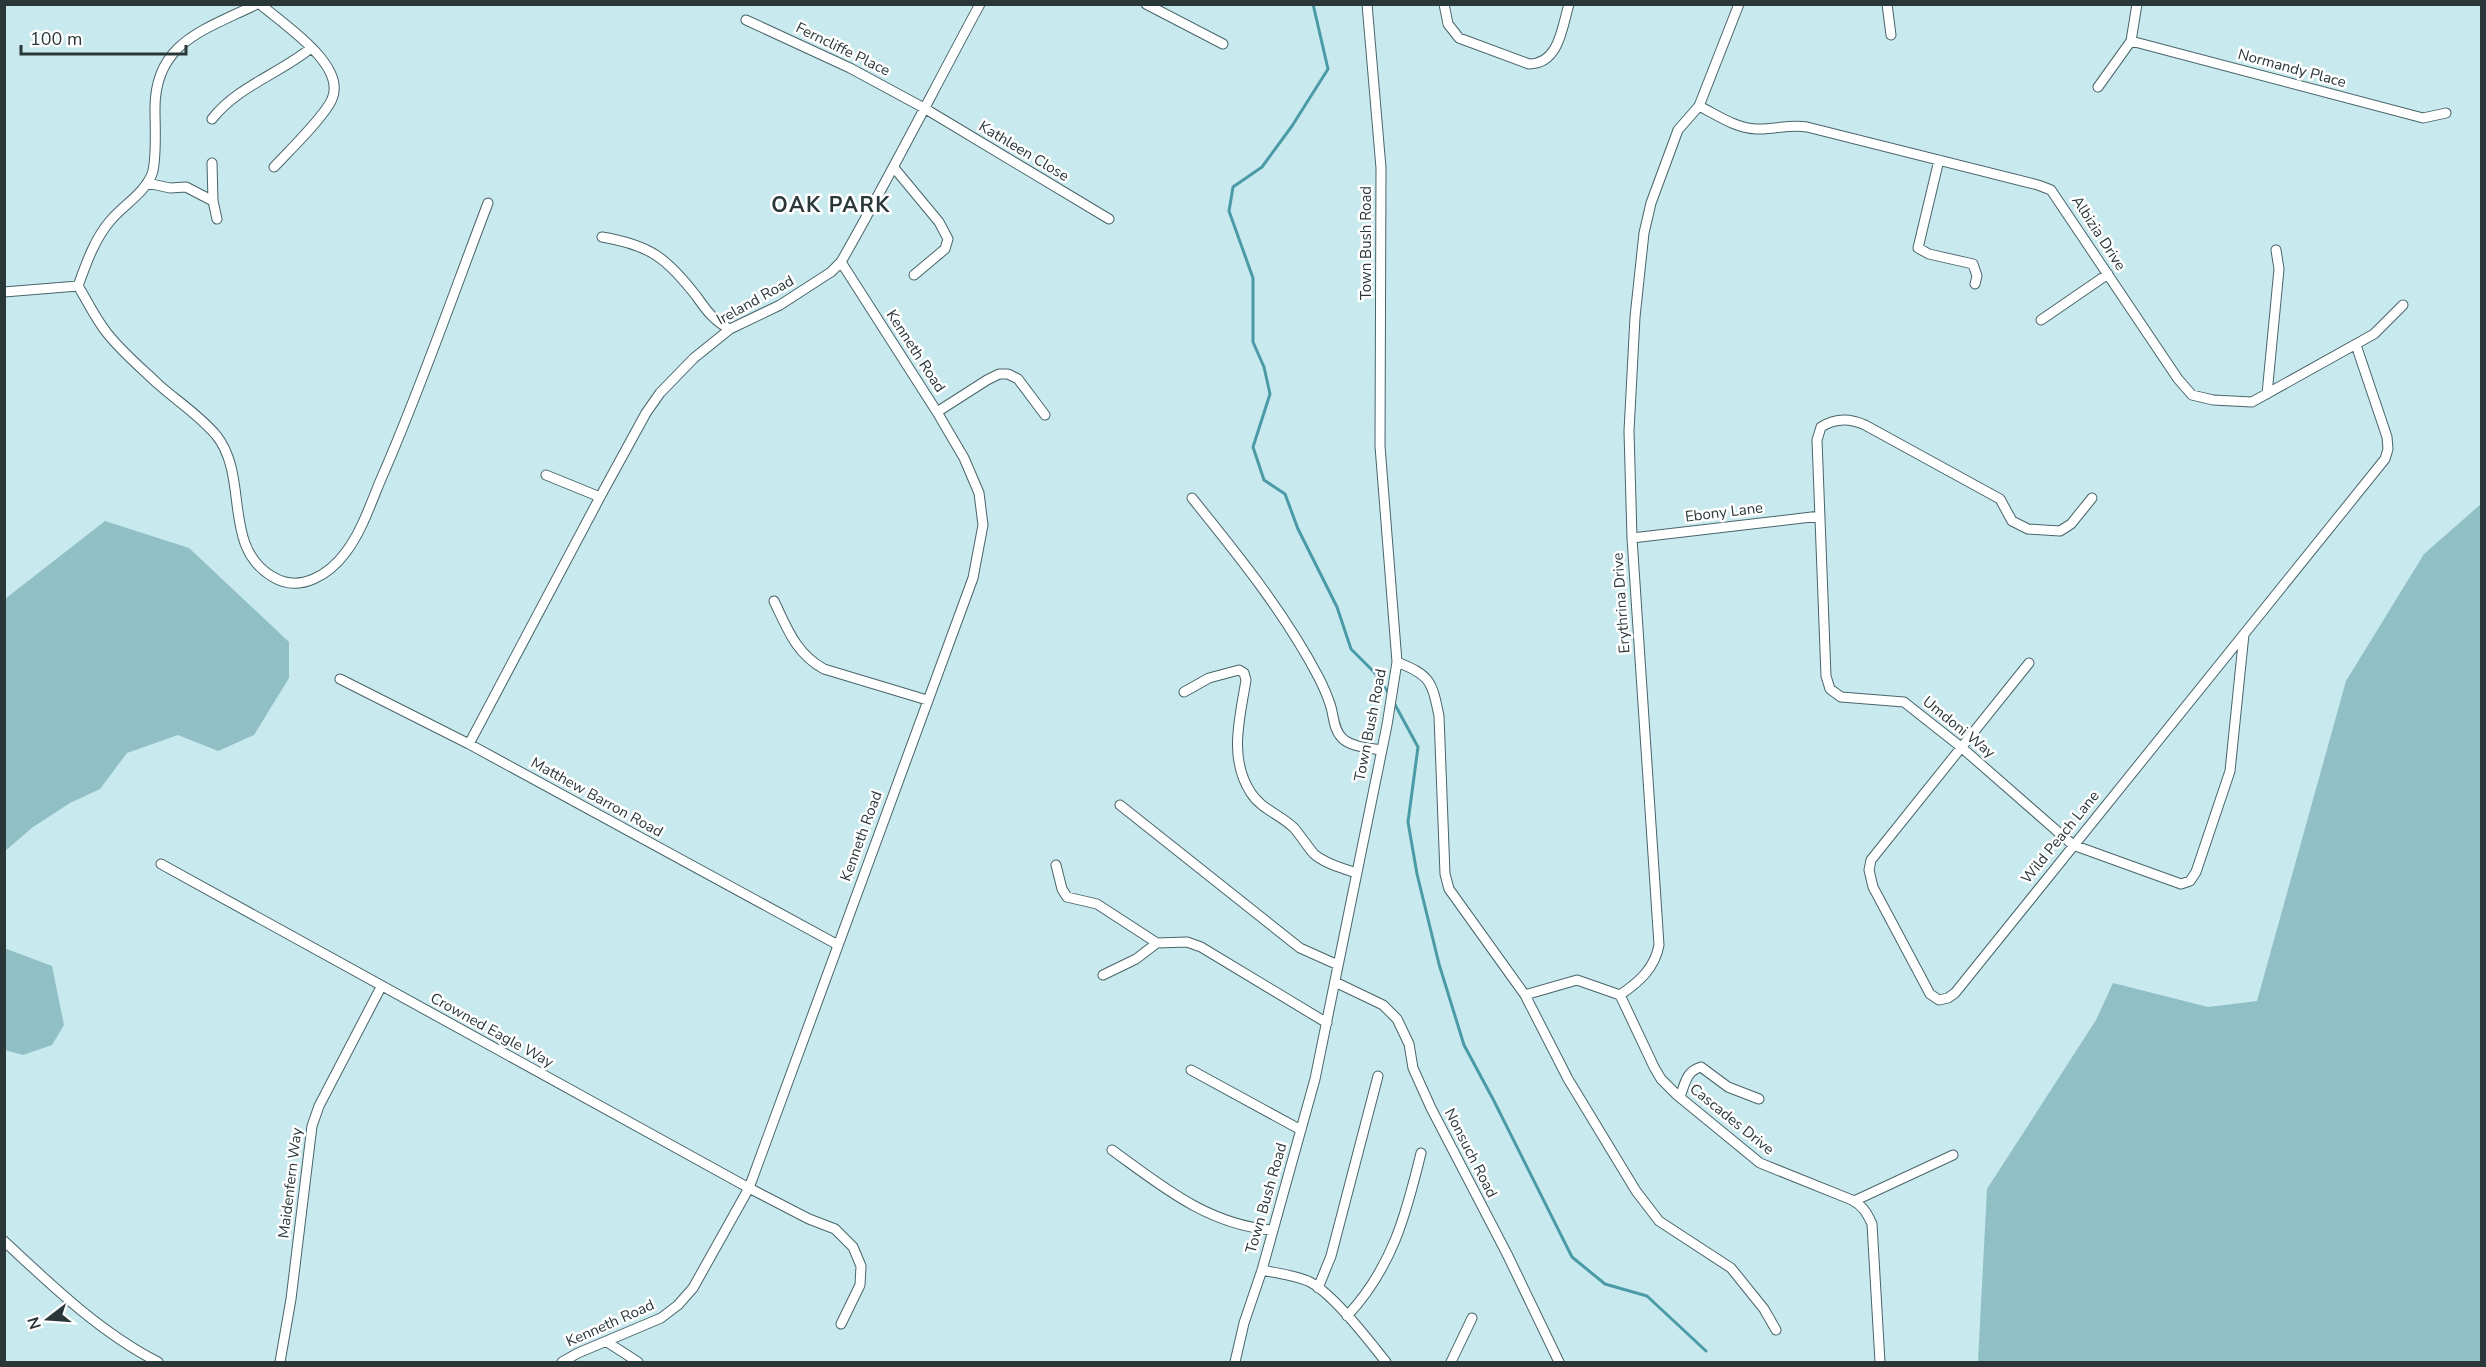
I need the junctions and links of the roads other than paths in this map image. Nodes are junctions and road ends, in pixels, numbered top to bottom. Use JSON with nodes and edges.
{"nodes":[{"id":1,"x":259,"y":4,"type":"edge"},
{"id":2,"x":980,"y":4,"type":"edge"},
{"id":3,"x":1146,"y":4,"type":"edge"},
{"id":4,"x":1367,"y":4,"type":"edge"},
{"id":5,"x":1444,"y":4,"type":"edge"},
{"id":6,"x":1569,"y":4,"type":"edge"},
{"id":7,"x":1739,"y":4,"type":"edge"},
{"id":8,"x":1887,"y":4,"type":"edge"},
{"id":9,"x":2137,"y":4,"type":"edge"},
{"id":10,"x":746,"y":20,"type":"dead end"},
{"id":11,"x":1891,"y":35,"type":"dead end"},
{"id":12,"x":2131,"y":41,"type":"junction"},
{"id":13,"x":1223,"y":44,"type":"dead end"},
{"id":14,"x":311,"y":48,"type":"junction"},
{"id":15,"x":2098,"y":87,"type":"dead end"},
{"id":16,"x":1699,"y":106,"type":"junction"},
{"id":17,"x":924,"y":108,"type":"junction"},
{"id":18,"x":2446,"y":113,"type":"dead end"},
{"id":19,"x":212,"y":119,"type":"dead end"},
{"id":20,"x":1939,"y":160,"type":"junction"},
{"id":21,"x":212,"y":163,"type":"dead end"},
{"id":22,"x":274,"y":167,"type":"dead end"},
{"id":23,"x":895,"y":169,"type":"junction"},
{"id":24,"x":147,"y":183,"type":"junction"},
{"id":25,"x":213,"y":201,"type":"junction"},
{"id":26,"x":488,"y":203,"type":"dead end"},
{"id":27,"x":217,"y":219,"type":"dead end"},
{"id":28,"x":1109,"y":219,"type":"dead end"},
{"id":29,"x":602,"y":237,"type":"dead end"},
{"id":30,"x":2276,"y":250,"type":"dead end"},
{"id":31,"x":841,"y":262,"type":"junction"},
{"id":32,"x":2109,"y":274,"type":"junction"},
{"id":33,"x":914,"y":275,"type":"dead end"},
{"id":34,"x":1975,"y":284,"type":"dead end"},
{"id":35,"x":78,"y":286,"type":"junction"},
{"id":36,"x":4,"y":292,"type":"edge"},
{"id":37,"x":2403,"y":305,"type":"dead end"},
{"id":38,"x":2041,"y":320,"type":"dead end"},
{"id":39,"x":730,"y":329,"type":"junction"},
{"id":40,"x":2356,"y":345,"type":"junction"},
{"id":41,"x":2267,"y":394,"type":"junction"},
{"id":42,"x":937,"y":412,"type":"junction"},
{"id":43,"x":1045,"y":415,"type":"dead end"},
{"id":44,"x":546,"y":475,"type":"dead end"},
{"id":45,"x":600,"y":497,"type":"junction"},
{"id":46,"x":1192,"y":498,"type":"dead end"},
{"id":47,"x":2092,"y":498,"type":"dead end"},
{"id":48,"x":1820,"y":516,"type":"junction"},
{"id":49,"x":1632,"y":538,"type":"junction"},
{"id":50,"x":774,"y":601,"type":"dead end"},
{"id":51,"x":2244,"y":634,"type":"junction"},
{"id":52,"x":1397,"y":662,"type":"junction"},
{"id":53,"x":2029,"y":663,"type":"dead end"},
{"id":54,"x":340,"y":679,"type":"dead end"},
{"id":55,"x":1184,"y":692,"type":"dead end"},
{"id":56,"x":927,"y":700,"type":"junction"},
{"id":57,"x":469,"y":744,"type":"junction"},
{"id":58,"x":1961,"y":747,"type":"junction"},
{"id":59,"x":1381,"y":750,"type":"junction"},
{"id":60,"x":1120,"y":805,"type":"dead end"},
{"id":61,"x":2073,"y":845,"type":"junction"},
{"id":62,"x":161,"y":864,"type":"dead end"},
{"id":63,"x":1056,"y":865,"type":"dead end"},
{"id":64,"x":1356,"y":873,"type":"junction"},
{"id":65,"x":1157,"y":943,"type":"junction"},
{"id":66,"x":838,"y":945,"type":"junction"},
{"id":67,"x":1338,"y":965,"type":"junction"},
{"id":68,"x":1103,"y":975,"type":"dead end"},
{"id":69,"x":1335,"y":982,"type":"junction"},
{"id":70,"x":381,"y":987,"type":"junction"},
{"id":71,"x":1525,"y":995,"type":"junction"},
{"id":72,"x":1620,"y":995,"type":"junction"},
{"id":73,"x":1328,"y":1023,"type":"junction"},
{"id":74,"x":1191,"y":1070,"type":"dead end"},
{"id":75,"x":1378,"y":1076,"type":"dead end"},
{"id":76,"x":1680,"y":1097,"type":"junction"},
{"id":77,"x":1759,"y":1099,"type":"dead end"},
{"id":78,"x":1302,"y":1130,"type":"junction"},
{"id":79,"x":1112,"y":1150,"type":"dead end"},
{"id":80,"x":1420,"y":1153,"type":"dead end"},
{"id":81,"x":1953,"y":1155,"type":"dead end"},
{"id":82,"x":749,"y":1188,"type":"junction"},
{"id":83,"x":1854,"y":1201,"type":"junction"},
{"id":84,"x":1271,"y":1230,"type":"junction"},
{"id":85,"x":4,"y":1241,"type":"edge"},
{"id":86,"x":1262,"y":1270,"type":"junction"},
{"id":87,"x":1318,"y":1288,"type":"junction"},
{"id":88,"x":1347,"y":1316,"type":"junction"},
{"id":89,"x":1472,"y":1318,"type":"dead end"},
{"id":90,"x":841,"y":1324,"type":"dead end"},
{"id":91,"x":1776,"y":1330,"type":"dead end"},
{"id":92,"x":607,"y":1342,"type":"junction"},
{"id":93,"x":158,"y":1362,"type":"edge"},
{"id":94,"x":280,"y":1362,"type":"edge"},
{"id":95,"x":561,"y":1362,"type":"edge"},
{"id":96,"x":638,"y":1362,"type":"edge"},
{"id":97,"x":1235,"y":1362,"type":"edge"},
{"id":98,"x":1386,"y":1362,"type":"edge"},
{"id":99,"x":1451,"y":1362,"type":"edge"},
{"id":100,"x":1559,"y":1362,"type":"edge"},
{"id":101,"x":1880,"y":1362,"type":"edge"}],
"edges":[{"from":1,"to":14,"type":"street"},
{"from":1,"to":24,"type":"street"},
{"from":2,"to":17,"type":"street","name":"Ireland Road"},
{"from":3,"to":13,"type":"street"},
{"from":4,"to":52,"type":"street","name":"Town Bush Road"},
{"from":5,"to":6,"type":"street"},
{"from":7,"to":16,"type":"street","name":"Erythrina Drive"},
{"from":8,"to":11,"type":"street"},
{"from":9,"to":12,"type":"street"},
{"from":10,"to":17,"type":"street","name":"Ferncliffe Place"},
{"from":12,"to":15,"type":"street"},
{"from":12,"to":18,"type":"street","name":"Normandy Place"},
{"from":14,"to":19,"type":"street"},
{"from":14,"to":22,"type":"street"},
{"from":16,"to":20,"type":"street","name":"Albizia Drive"},
{"from":16,"to":49,"type":"street","name":"Erythrina Drive"},
{"from":17,"to":23,"type":"street","name":"Ireland Road"},
{"from":17,"to":28,"type":"street","name":"Kathleen Close"},
{"from":20,"to":32,"type":"street","name":"Albizia Drive"},
{"from":20,"to":34,"type":"street"},
{"from":21,"to":25,"type":"street"},
{"from":23,"to":31,"type":"street","name":"Ireland Road"},
{"from":23,"to":33,"type":"street"},
{"from":24,"to":25,"type":"street"},
{"from":24,"to":35,"type":"street"},
{"from":25,"to":27,"type":"street"},
{"from":26,"to":35,"type":"street"},
{"from":29,"to":39,"type":"street"},
{"from":30,"to":41,"type":"street"},
{"from":31,"to":39,"type":"street","name":"Ireland Road"},
{"from":31,"to":42,"type":"street","name":"Kenneth Road"},
{"from":32,"to":38,"type":"street"},
{"from":32,"to":41,"type":"street","name":"Albizia Drive"},
{"from":35,"to":36,"type":"street"},
{"from":37,"to":40,"type":"street","name":"Albizia Drive"},
{"from":39,"to":45,"type":"street","name":"Ireland Road"},
{"from":40,"to":41,"type":"street","name":"Albizia Drive"},
{"from":40,"to":51,"type":"street","name":"Wild Peach Lane"},
{"from":42,"to":43,"type":"street"},
{"from":42,"to":56,"type":"street","name":"Kenneth Road"},
{"from":44,"to":45,"type":"street"},
{"from":45,"to":57,"type":"street","name":"Ireland Road"},
{"from":46,"to":59,"type":"street"},
{"from":47,"to":48,"type":"street","name":"Umdoni Way"},
{"from":48,"to":49,"type":"street","name":"Ebony Lane"},
{"from":48,"to":58,"type":"street","name":"Umdoni Way"},
{"from":49,"to":72,"type":"street","name":"Erythrina Drive"},
{"from":50,"to":56,"type":"street"},
{"from":51,"to":61,"type":"street","name":"Wild Peach Lane"},
{"from":51,"to":61,"type":"street","name":"Umdoni Way"},
{"from":52,"to":59,"type":"street","name":"Town Bush Road"},
{"from":52,"to":71,"type":"street"},
{"from":53,"to":58,"type":"street","name":"Wild Peach Lane"},
{"from":54,"to":57,"type":"street","name":"Matthew Barron Road"},
{"from":55,"to":64,"type":"street"},
{"from":56,"to":66,"type":"street","name":"Kenneth Road"},
{"from":57,"to":66,"type":"street","name":"Matthew Barron Road"},
{"from":58,"to":61,"type":"street","name":"Umdoni Way"},
{"from":58,"to":61,"type":"street","name":"Wild Peach Lane"},
{"from":59,"to":64,"type":"street","name":"Town Bush Road"},
{"from":60,"to":67,"type":"street"},
{"from":62,"to":70,"type":"street","name":"Crowned Eagle Way"},
{"from":63,"to":65,"type":"street"},
{"from":64,"to":67,"type":"street","name":"Town Bush Road"},
{"from":65,"to":68,"type":"street"},
{"from":65,"to":73,"type":"street"},
{"from":66,"to":82,"type":"street","name":"Kenneth Road"},
{"from":67,"to":69,"type":"street","name":"Town Bush Road"},
{"from":69,"to":73,"type":"street","name":"Town Bush Road"},
{"from":69,"to":100,"type":"street","name":"Nonsuch Road"},
{"from":70,"to":82,"type":"street","name":"Crowned Eagle Way"},
{"from":70,"to":94,"type":"street","name":"Maidenfern Way"},
{"from":71,"to":72,"type":"street"},
{"from":71,"to":91,"type":"street"},
{"from":72,"to":76,"type":"street","name":"Cascades Drive"},
{"from":73,"to":78,"type":"street","name":"Town Bush Road"},
{"from":74,"to":78,"type":"street"},
{"from":75,"to":87,"type":"street"},
{"from":76,"to":77,"type":"street"},
{"from":76,"to":83,"type":"street","name":"Cascades Drive"},
{"from":78,"to":84,"type":"street","name":"Town Bush Road"},
{"from":79,"to":84,"type":"street"},
{"from":80,"to":88,"type":"street"},
{"from":81,"to":83,"type":"street"},
{"from":82,"to":90,"type":"street","name":"Crowned Eagle Way"},
{"from":82,"to":92,"type":"street","name":"Kenneth Road"},
{"from":83,"to":101,"type":"street","name":"Cascades Drive"},
{"from":84,"to":86,"type":"street","name":"Town Bush Road"},
{"from":85,"to":93,"type":"street"},
{"from":86,"to":87,"type":"street"},
{"from":86,"to":97,"type":"street","name":"Town Bush Road"},
{"from":87,"to":88,"type":"street"},
{"from":88,"to":98,"type":"street"},
{"from":89,"to":99,"type":"street"},
{"from":92,"to":95,"type":"street","name":"Kenneth Road"},
{"from":92,"to":96,"type":"street"}]}
